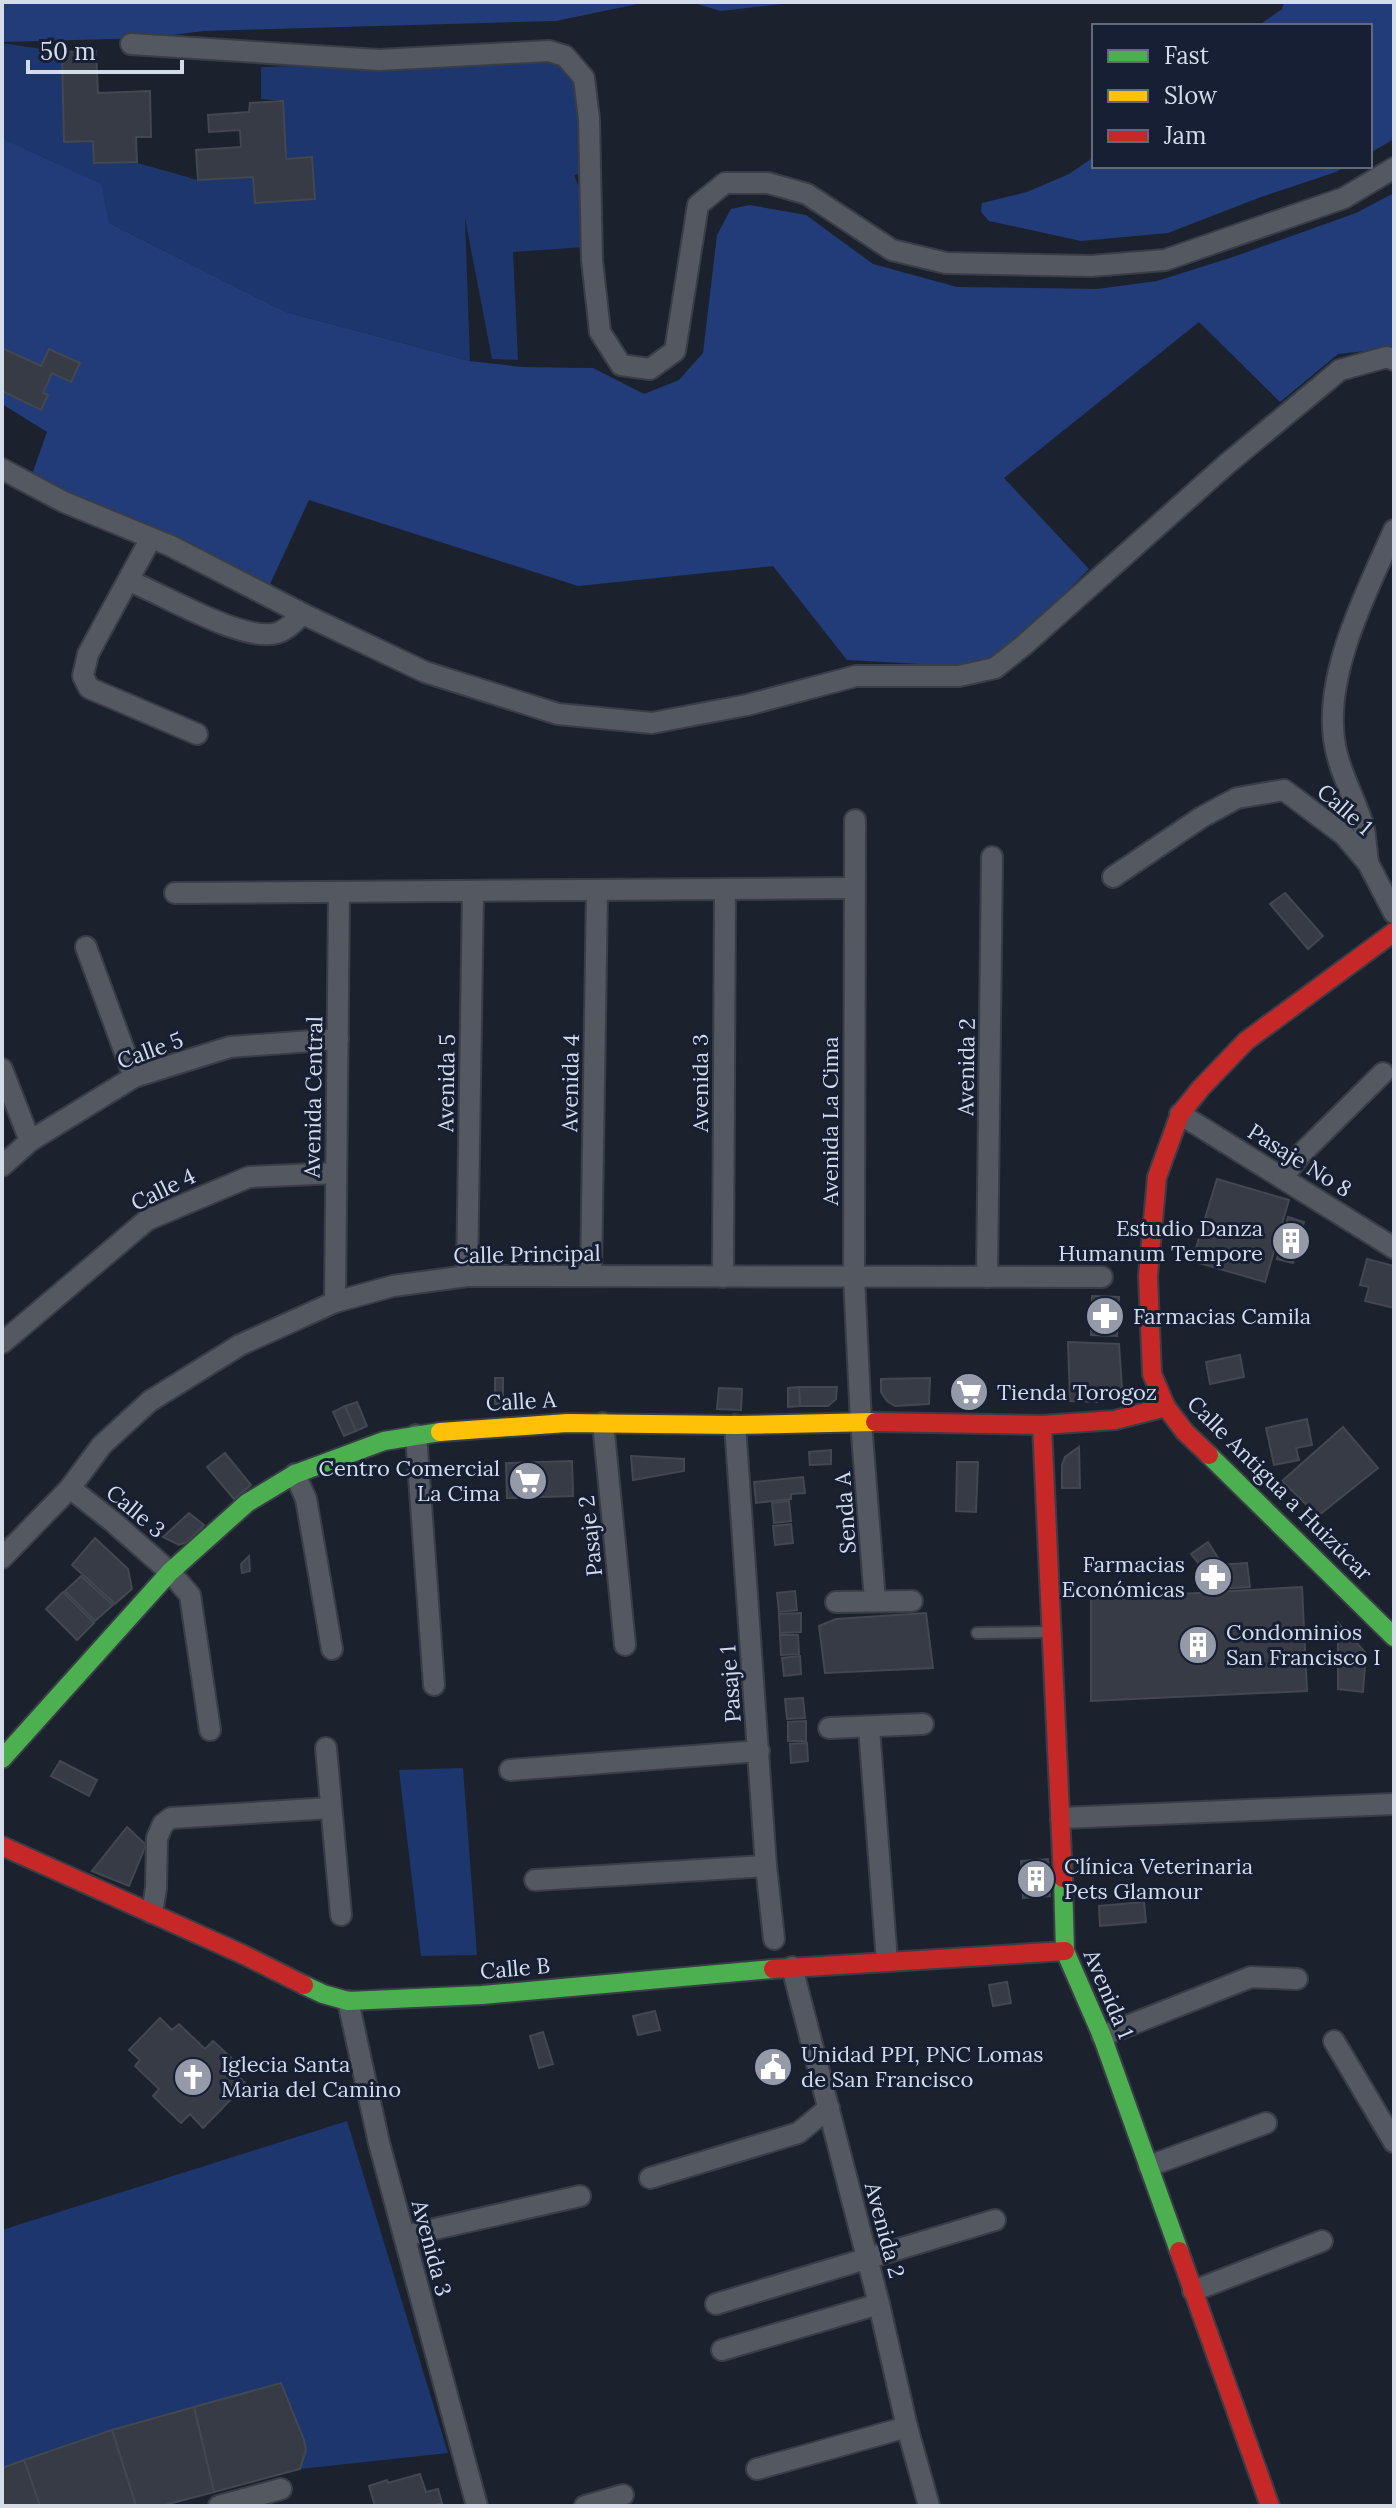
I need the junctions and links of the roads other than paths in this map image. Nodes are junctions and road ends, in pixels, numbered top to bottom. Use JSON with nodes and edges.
{"nodes":[{"id":1,"x":131,"y":44,"type":"dead end"},
{"id":2,"x":1394,"y":168,"type":"edge"},
{"id":3,"x":1394,"y":360,"type":"edge"},
{"id":4,"x":2,"y":469,"type":"edge"},
{"id":5,"x":1394,"y":530,"type":"edge"},
{"id":6,"x":151,"y":538,"type":"junction"},
{"id":7,"x":129,"y":581,"type":"junction"},
{"id":8,"x":303,"y":614,"type":"junction"},
{"id":9,"x":197,"y":734,"type":"dead end"},
{"id":10,"x":855,"y":820,"type":"dead end"},
{"id":11,"x":992,"y":857,"type":"dead end"},
{"id":12,"x":1368,"y":863,"type":"junction"},
{"id":13,"x":1113,"y":877,"type":"dead end"},
{"id":14,"x":854,"y":888,"type":"junction"},
{"id":15,"x":725,"y":889,"type":"junction"},
{"id":16,"x":597,"y":890,"type":"junction"},
{"id":17,"x":473,"y":891,"type":"junction"},
{"id":18,"x":339,"y":892,"type":"junction"},
{"id":19,"x":175,"y":893,"type":"dead end"},
{"id":20,"x":1394,"y":913,"type":"edge"},
{"id":21,"x":1394,"y":932,"type":"edge"},
{"id":22,"x":86,"y":947,"type":"dead end"},
{"id":23,"x":338,"y":1039,"type":"junction"},
{"id":24,"x":2,"y":1069,"type":"edge"},
{"id":25,"x":1383,"y":1073,"type":"dead end"},
{"id":26,"x":134,"y":1077,"type":"junction"},
{"id":27,"x":1180,"y":1114,"type":"junction"},
{"id":28,"x":30,"y":1141,"type":"junction"},
{"id":29,"x":2,"y":1166,"type":"edge"},
{"id":30,"x":336,"y":1173,"type":"junction"},
{"id":31,"x":1282,"y":1178,"type":"junction"},
{"id":32,"x":1394,"y":1248,"type":"edge"},
{"id":33,"x":467,"y":1276,"type":"junction"},
{"id":34,"x":591,"y":1276,"type":"junction"},
{"id":35,"x":723,"y":1277,"type":"junction"},
{"id":36,"x":854,"y":1277,"type":"junction"},
{"id":37,"x":987,"y":1277,"type":"junction"},
{"id":38,"x":1102,"y":1277,"type":"dead end"},
{"id":39,"x":335,"y":1302,"type":"junction"},
{"id":40,"x":2,"y":1343,"type":"edge"},
{"id":41,"x":1166,"y":1407,"type":"junction"},
{"id":42,"x":861,"y":1422,"type":"junction"},
{"id":43,"x":603,"y":1423,"type":"junction"},
{"id":44,"x":735,"y":1425,"type":"junction"},
{"id":45,"x":1042,"y":1425,"type":"junction"},
{"id":46,"x":416,"y":1435,"type":"junction"},
{"id":47,"x":295,"y":1474,"type":"junction"},
{"id":48,"x":70,"y":1488,"type":"junction"},
{"id":49,"x":2,"y":1558,"type":"edge"},
{"id":50,"x":170,"y":1572,"type":"junction"},
{"id":51,"x":875,"y":1601,"type":"junction"},
{"id":52,"x":912,"y":1601,"type":"dead end"},
{"id":53,"x":836,"y":1602,"type":"dead end"},
{"id":54,"x":1052,"y":1632,"type":"junction"},
{"id":55,"x":977,"y":1633,"type":"dead end"},
{"id":56,"x":1394,"y":1637,"type":"edge"},
{"id":57,"x":625,"y":1645,"type":"dead end"},
{"id":58,"x":332,"y":1649,"type":"dead end"},
{"id":59,"x":434,"y":1685,"type":"dead end"},
{"id":60,"x":923,"y":1724,"type":"dead end"},
{"id":61,"x":829,"y":1728,"type":"dead end"},
{"id":62,"x":869,"y":1728,"type":"junction"},
{"id":63,"x":210,"y":1730,"type":"dead end"},
{"id":64,"x":326,"y":1748,"type":"dead end"},
{"id":65,"x":759,"y":1751,"type":"junction"},
{"id":66,"x":2,"y":1759,"type":"edge"},
{"id":67,"x":510,"y":1770,"type":"dead end"},
{"id":68,"x":1394,"y":1804,"type":"edge"},
{"id":69,"x":330,"y":1808,"type":"junction"},
{"id":70,"x":1061,"y":1818,"type":"junction"},
{"id":71,"x":2,"y":1846,"type":"edge"},
{"id":72,"x":766,"y":1866,"type":"junction"},
{"id":73,"x":535,"y":1880,"type":"dead end"},
{"id":74,"x":152,"y":1913,"type":"junction"},
{"id":75,"x":341,"y":1915,"type":"dead end"},
{"id":76,"x":774,"y":1939,"type":"dead end"},
{"id":77,"x":1065,"y":1951,"type":"junction"},
{"id":78,"x":887,"y":1961,"type":"junction"},
{"id":79,"x":792,"y":1967,"type":"junction"},
{"id":80,"x":1297,"y":1979,"type":"dead end"},
{"id":81,"x":348,"y":2001,"type":"junction"},
{"id":82,"x":1102,"y":2036,"type":"junction"},
{"id":83,"x":1334,"y":2041,"type":"dead end"},
{"id":84,"x":829,"y":2108,"type":"junction"},
{"id":85,"x":1266,"y":2123,"type":"dead end"},
{"id":86,"x":1394,"y":2142,"type":"edge"},
{"id":87,"x":1149,"y":2166,"type":"junction"},
{"id":88,"x":650,"y":2178,"type":"dead end"},
{"id":89,"x":580,"y":2196,"type":"dead end"},
{"id":90,"x":995,"y":2220,"type":"dead end"},
{"id":91,"x":404,"y":2236,"type":"junction"},
{"id":92,"x":1322,"y":2241,"type":"dead end"},
{"id":93,"x":867,"y":2259,"type":"junction"},
{"id":94,"x":1193,"y":2291,"type":"junction"},
{"id":95,"x":716,"y":2304,"type":"dead end"},
{"id":96,"x":879,"y":2304,"type":"junction"},
{"id":97,"x":722,"y":2350,"type":"dead end"},
{"id":98,"x":907,"y":2427,"type":"junction"},
{"id":99,"x":757,"y":2469,"type":"dead end"},
{"id":100,"x":281,"y":2489,"type":"dead end"},
{"id":101,"x":623,"y":2495,"type":"dead end"},
{"id":102,"x":219,"y":2506,"type":"edge"},
{"id":103,"x":477,"y":2506,"type":"edge"},
{"id":104,"x":585,"y":2506,"type":"edge"},
{"id":105,"x":929,"y":2506,"type":"edge"},
{"id":106,"x":1270,"y":2506,"type":"edge"}],
"edges":[{"from":1,"to":2,"type":"street"},
{"from":3,"to":8,"type":"street"},
{"from":4,"to":6,"type":"street"},
{"from":5,"to":12,"type":"street"},
{"from":6,"to":7,"type":"street"},
{"from":6,"to":8,"type":"street"},
{"from":7,"to":8,"type":"street"},
{"from":7,"to":9,"type":"street"},
{"from":10,"to":14,"type":"street","name":"Avenida La Cima"},
{"from":11,"to":37,"type":"street","name":"Avenida 2"},
{"from":12,"to":13,"type":"street","name":"Calle 1"},
{"from":12,"to":20,"type":"street","name":"Calle 1"},
{"from":14,"to":15,"type":"street"},
{"from":14,"to":36,"type":"street","name":"Avenida La Cima"},
{"from":15,"to":16,"type":"street"},
{"from":15,"to":35,"type":"street","name":"Avenida 3"},
{"from":16,"to":17,"type":"street"},
{"from":16,"to":34,"type":"street","name":"Avenida 4"},
{"from":17,"to":18,"type":"street"},
{"from":17,"to":33,"type":"street","name":"Avenida 5"},
{"from":18,"to":19,"type":"street"},
{"from":18,"to":23,"type":"street","name":"Avenida Central"},
{"from":21,"to":27,"type":"street","name":"Calle Antigua a Huizúcar"},
{"from":22,"to":26,"type":"street"},
{"from":23,"to":26,"type":"street","name":"Calle 5"},
{"from":23,"to":30,"type":"street","name":"Avenida Central"},
{"from":24,"to":28,"type":"street"},
{"from":25,"to":31,"type":"street"},
{"from":26,"to":28,"type":"street","name":"Calle 5"},
{"from":27,"to":31,"type":"street","name":"Pasaje No 8"},
{"from":27,"to":41,"type":"street","name":"Calle Antigua a Huizúcar"},
{"from":28,"to":29,"type":"street","name":"Calle 5"},
{"from":30,"to":39,"type":"street","name":"Avenida Central"},
{"from":30,"to":40,"type":"street","name":"Calle 4"},
{"from":31,"to":32,"type":"street","name":"Pasaje No 8"},
{"from":33,"to":34,"type":"street","name":"Calle Principal"},
{"from":33,"to":39,"type":"street","name":"Calle Principal"},
{"from":34,"to":35,"type":"street","name":"Calle Principal"},
{"from":35,"to":36,"type":"street","name":"Calle Principal"},
{"from":36,"to":37,"type":"street","name":"Calle Principal"},
{"from":36,"to":42,"type":"street","name":"Avenida La Cima"},
{"from":37,"to":38,"type":"street","name":"Calle Principal"},
{"from":39,"to":48,"type":"street","name":"Calle Principal"},
{"from":41,"to":45,"type":"street","name":"Calle A"},
{"from":41,"to":56,"type":"street","name":"Calle Antigua a Huizúcar"},
{"from":42,"to":44,"type":"street","name":"Calle A"},
{"from":42,"to":45,"type":"street","name":"Calle A"},
{"from":42,"to":51,"type":"street","name":"Senda A"},
{"from":43,"to":44,"type":"street","name":"Calle A"},
{"from":43,"to":46,"type":"street","name":"Calle A"},
{"from":43,"to":57,"type":"street","name":"Pasaje 2"},
{"from":44,"to":65,"type":"street","name":"Pasaje 1"},
{"from":45,"to":54,"type":"street","name":"Avenida 1"},
{"from":46,"to":47,"type":"street","name":"Calle A"},
{"from":46,"to":59,"type":"street"},
{"from":47,"to":50,"type":"street","name":"Calle A"},
{"from":47,"to":58,"type":"street"},
{"from":48,"to":49,"type":"street","name":"Calle Principal"},
{"from":48,"to":50,"type":"street","name":"Calle 3"},
{"from":50,"to":63,"type":"street","name":"Calle 3"},
{"from":50,"to":66,"type":"street","name":"Calle A"},
{"from":51,"to":52,"type":"street"},
{"from":51,"to":53,"type":"street"},
{"from":54,"to":55,"type":"lane"},
{"from":54,"to":70,"type":"street","name":"Avenida 1"},
{"from":60,"to":62,"type":"street"},
{"from":61,"to":62,"type":"street"},
{"from":62,"to":78,"type":"street"},
{"from":64,"to":69,"type":"street"},
{"from":65,"to":67,"type":"street"},
{"from":65,"to":72,"type":"street","name":"Pasaje 1"},
{"from":68,"to":70,"type":"street"},
{"from":69,"to":74,"type":"street"},
{"from":69,"to":75,"type":"street"},
{"from":70,"to":77,"type":"street","name":"Avenida 1"},
{"from":71,"to":74,"type":"street","name":"Calle B"},
{"from":72,"to":73,"type":"street"},
{"from":72,"to":76,"type":"street","name":"Pasaje 1"},
{"from":74,"to":81,"type":"street","name":"Calle B"},
{"from":77,"to":78,"type":"street","name":"Calle B"},
{"from":77,"to":82,"type":"street","name":"Avenida 1"},
{"from":78,"to":79,"type":"street","name":"Calle B"},
{"from":79,"to":81,"type":"street","name":"Calle B"},
{"from":79,"to":84,"type":"street","name":"Avenida 2"},
{"from":80,"to":82,"type":"street"},
{"from":81,"to":91,"type":"street","name":"Avenida 3"},
{"from":82,"to":87,"type":"street","name":"Avenida 1"},
{"from":83,"to":86,"type":"street"},
{"from":84,"to":88,"type":"street"},
{"from":84,"to":93,"type":"street","name":"Avenida 2"},
{"from":85,"to":87,"type":"street"},
{"from":87,"to":94,"type":"street","name":"Avenida 1"},
{"from":89,"to":91,"type":"street"},
{"from":90,"to":93,"type":"street"},
{"from":91,"to":103,"type":"street","name":"Avenida 3"},
{"from":92,"to":94,"type":"street"},
{"from":93,"to":95,"type":"street"},
{"from":93,"to":96,"type":"street","name":"Avenida 2"},
{"from":94,"to":106,"type":"street","name":"Avenida 1"},
{"from":96,"to":97,"type":"street"},
{"from":96,"to":98,"type":"street","name":"Avenida 2"},
{"from":98,"to":99,"type":"street"},
{"from":98,"to":105,"type":"street","name":"Avenida 2"},
{"from":100,"to":102,"type":"street"},
{"from":101,"to":104,"type":"street"}]}
